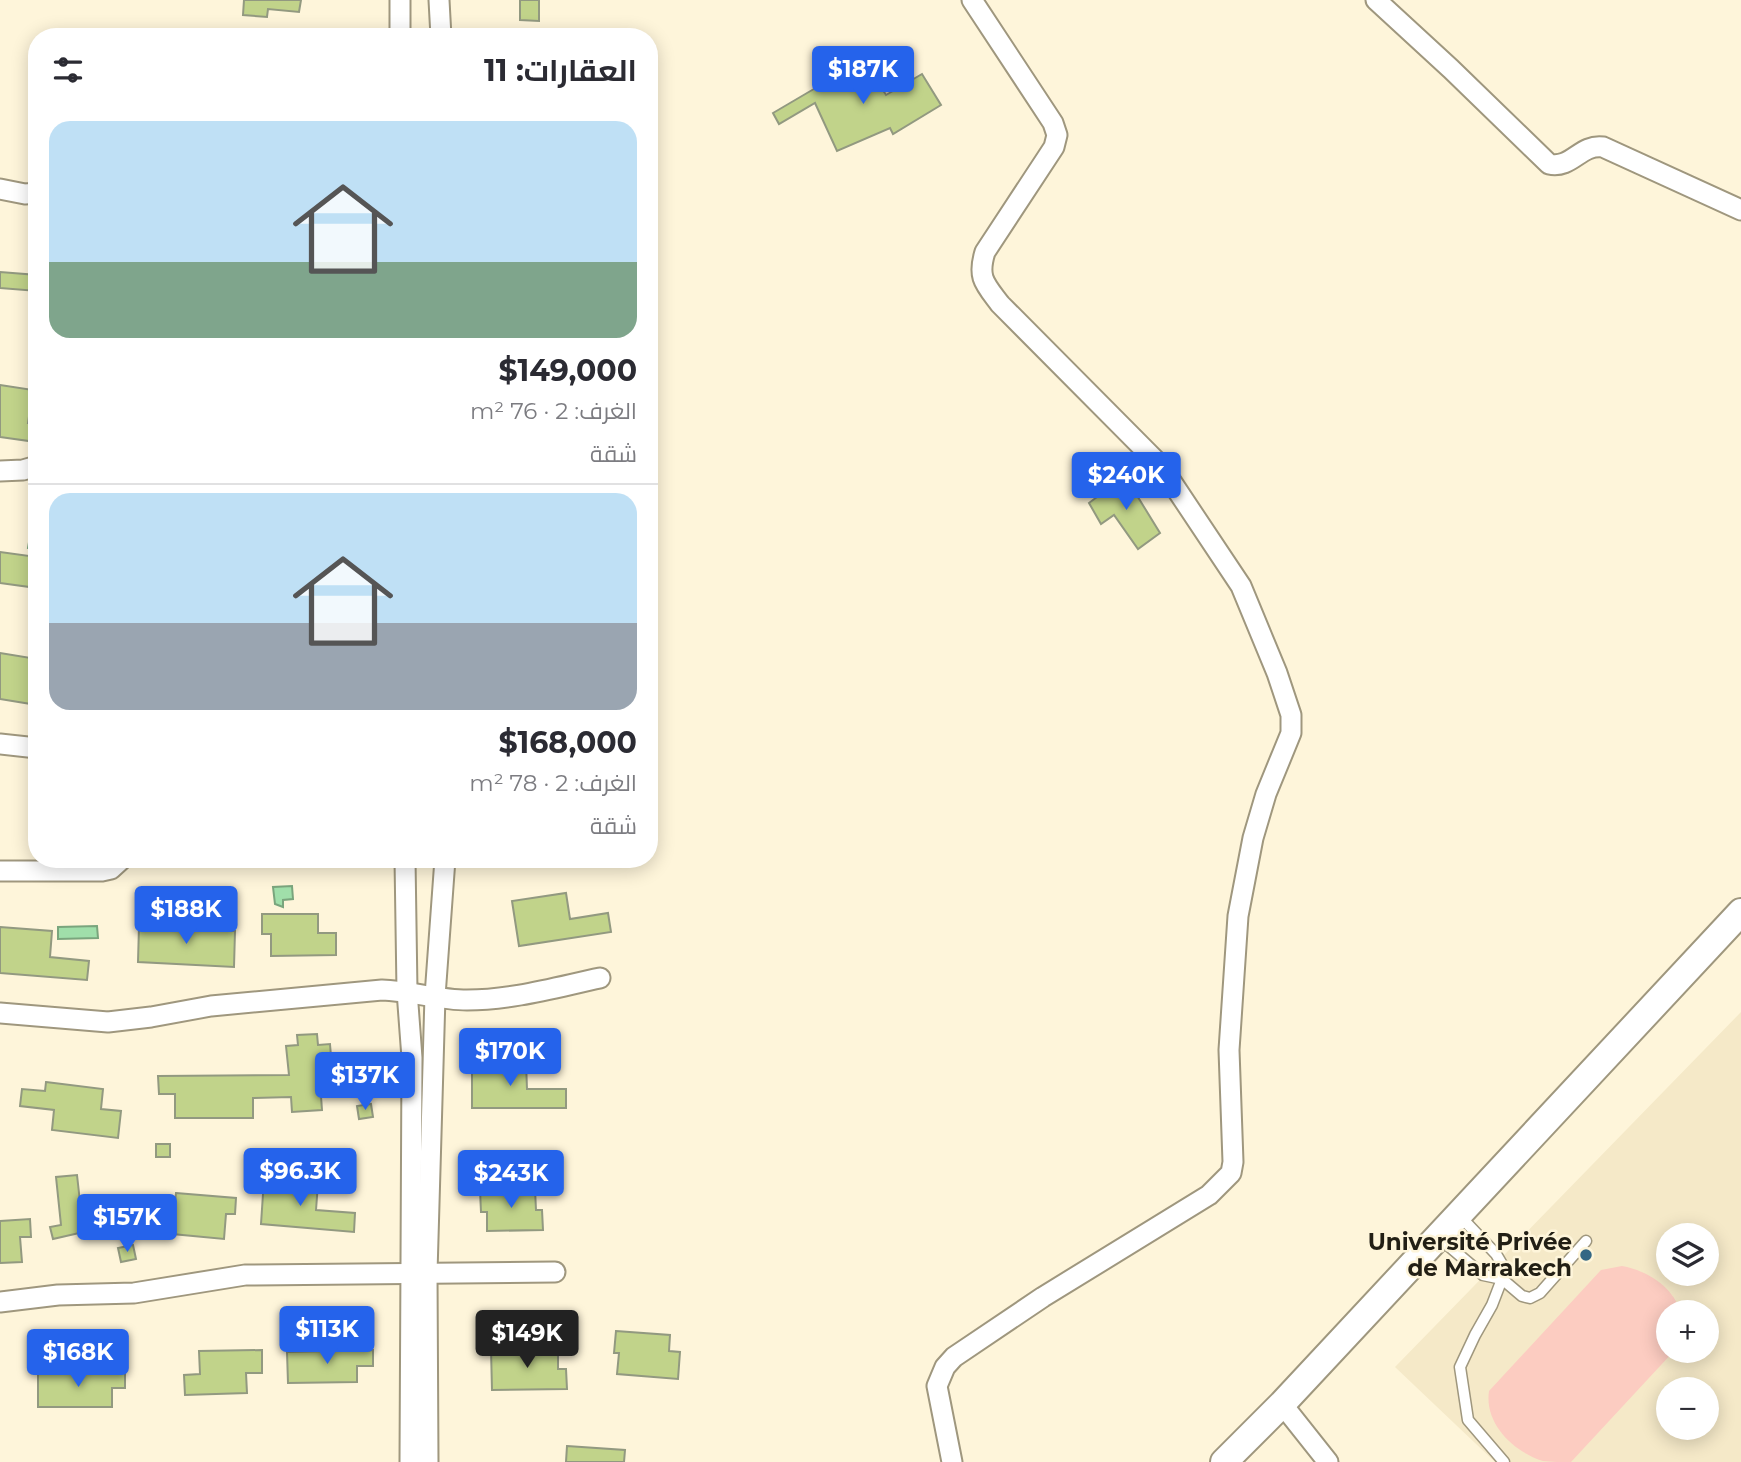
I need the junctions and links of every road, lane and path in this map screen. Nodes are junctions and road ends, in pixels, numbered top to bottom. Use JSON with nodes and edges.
{"nodes":[{"id":1,"x":400,"y":0,"type":"edge"},
{"id":2,"x":439,"y":0,"type":"edge"},
{"id":3,"x":972,"y":0,"type":"edge"},
{"id":4,"x":1376,"y":0,"type":"edge"},
{"id":5,"x":400,"y":28,"type":"edge"},
{"id":6,"x":441,"y":28,"type":"edge"},
{"id":7,"x":0,"y":189,"type":"edge"},
{"id":8,"x":28,"y":194,"type":"edge"},
{"id":9,"x":1741,"y":210,"type":"edge"},
{"id":10,"x":28,"y":468,"type":"edge"},
{"id":11,"x":0,"y":471,"type":"edge"},
{"id":12,"x":0,"y":744,"type":"edge"},
{"id":13,"x":28,"y":747,"type":"edge"},
{"id":14,"x":112,"y":868,"type":"edge"},
{"id":15,"x":405,"y":868,"type":"edge"},
{"id":16,"x":444,"y":868,"type":"edge"},
{"id":17,"x":0,"y":871,"type":"edge"},
{"id":18,"x":1741,"y":912,"type":"edge"},
{"id":19,"x":600,"y":978,"type":"dead end"},
{"id":20,"x":407,"y":991,"type":"junction"},
{"id":21,"x":435,"y":996,"type":"junction"},
{"id":22,"x":0,"y":1013,"type":"edge"},
{"id":23,"x":1458,"y":1214,"type":"junction"},
{"id":24,"x":1437,"y":1237,"type":"junction"},
{"id":25,"x":1586,"y":1241,"type":"dead end"},
{"id":26,"x":419,"y":1272,"type":"junction"},
{"id":27,"x":555,"y":1272,"type":"dead end"},
{"id":28,"x":1502,"y":1279,"type":"junction"},
{"id":29,"x":0,"y":1302,"type":"edge"},
{"id":30,"x":1282,"y":1404,"type":"junction"},
{"id":31,"x":410,"y":1462,"type":"edge"},
{"id":32,"x":428,"y":1462,"type":"edge"},
{"id":33,"x":952,"y":1462,"type":"edge"},
{"id":34,"x":1224,"y":1462,"type":"edge"},
{"id":35,"x":1328,"y":1462,"type":"edge"},
{"id":36,"x":1504,"y":1462,"type":"edge"}],
"edges":[{"from":1,"to":5,"type":"street"},
{"from":2,"to":6,"type":"street"},
{"from":3,"to":33,"type":"street"},
{"from":4,"to":9,"type":"street"},
{"from":7,"to":8,"type":"street"},
{"from":10,"to":11,"type":"street"},
{"from":12,"to":13,"type":"street"},
{"from":14,"to":17,"type":"street"},
{"from":15,"to":20,"type":"street"},
{"from":16,"to":21,"type":"street"},
{"from":18,"to":23,"type":"main road"},
{"from":19,"to":21,"type":"street"},
{"from":20,"to":21,"type":"street"},
{"from":20,"to":22,"type":"street"},
{"from":20,"to":26,"type":"street"},
{"from":21,"to":26,"type":"street"},
{"from":23,"to":24,"type":"main road"},
{"from":23,"to":28,"type":"lane"},
{"from":24,"to":28,"type":"lane"},
{"from":24,"to":30,"type":"main road"},
{"from":25,"to":28,"type":"lane"},
{"from":26,"to":27,"type":"street"},
{"from":26,"to":29,"type":"street"},
{"from":26,"to":31,"type":"street"},
{"from":26,"to":32,"type":"street"},
{"from":28,"to":36,"type":"lane"},
{"from":30,"to":34,"type":"main road"},
{"from":30,"to":35,"type":"street"}]}
